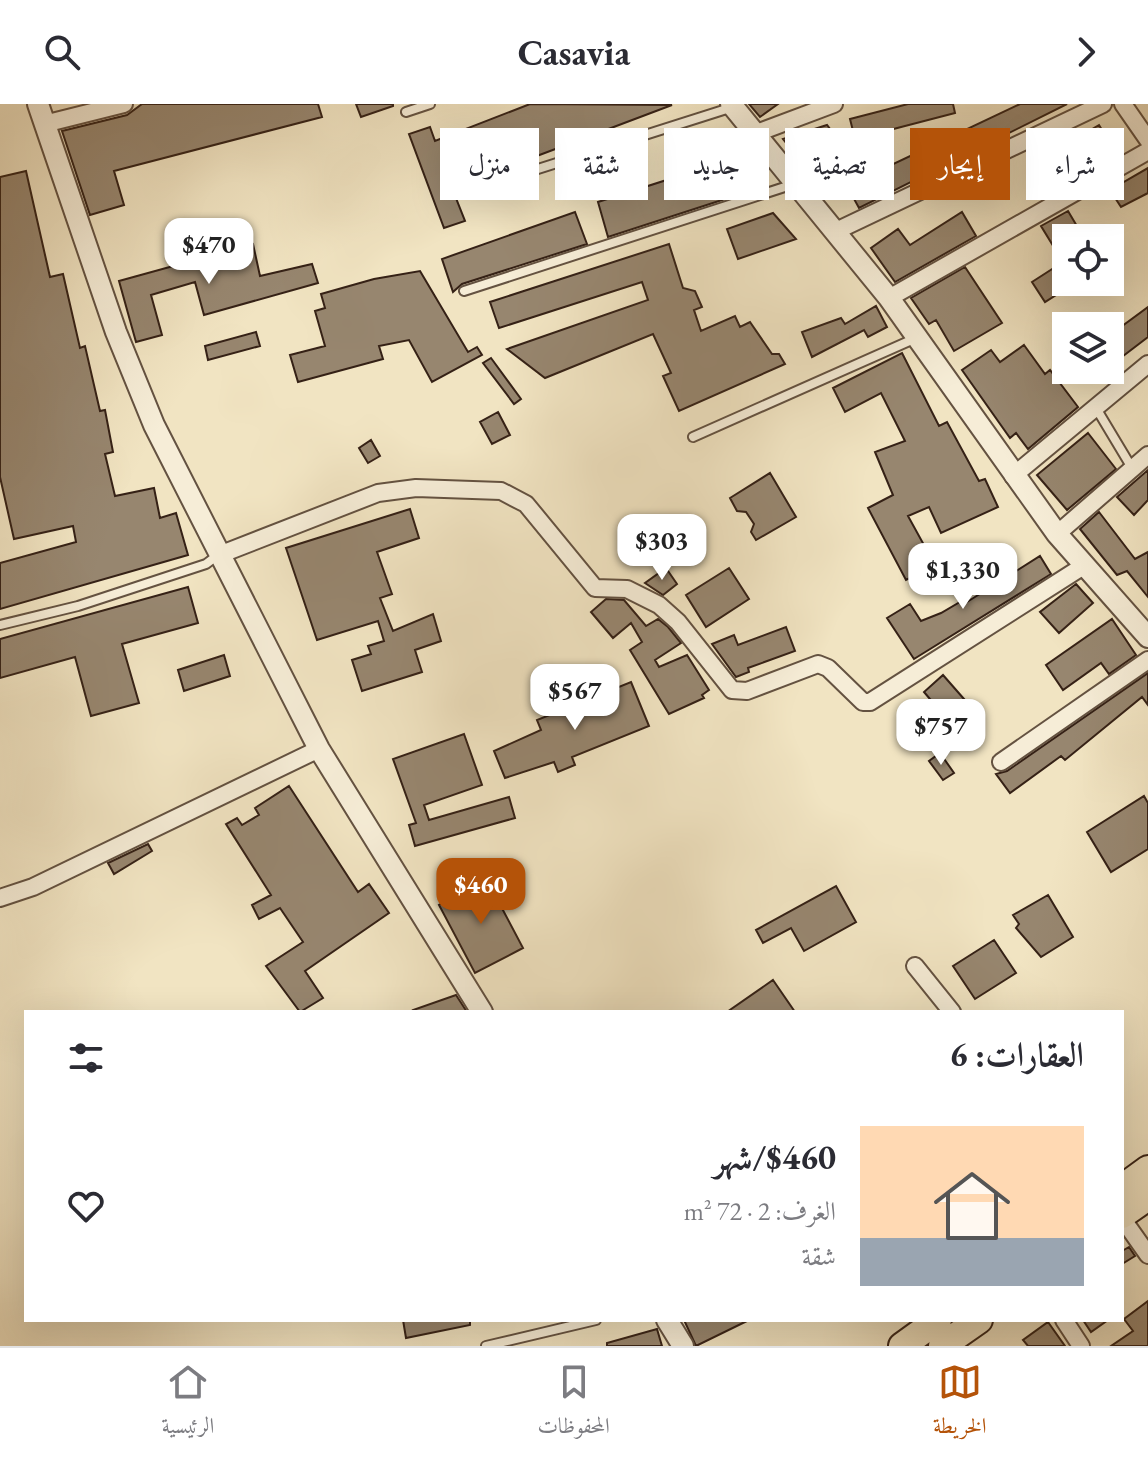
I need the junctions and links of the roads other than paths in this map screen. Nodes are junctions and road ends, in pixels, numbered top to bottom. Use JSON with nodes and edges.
{"nodes":[{"id":1,"x":38,"y":104,"type":"edge"},
{"id":2,"x":124,"y":104,"type":"edge"},
{"id":3,"x":430,"y":104,"type":"edge"},
{"id":4,"x":834,"y":104,"type":"edge"},
{"id":5,"x":1103,"y":104,"type":"edge"},
{"id":6,"x":1123,"y":104,"type":"edge"},
{"id":7,"x":732,"y":105,"type":"edge"},
{"id":8,"x":406,"y":112,"type":"dead end"},
{"id":9,"x":44,"y":124,"type":"junction"},
{"id":10,"x":749,"y":128,"type":"edge"},
{"id":11,"x":769,"y":128,"type":"edge"},
{"id":12,"x":1148,"y":140,"type":"edge"},
{"id":13,"x":1148,"y":151,"type":"edge"},
{"id":14,"x":769,"y":152,"type":"edge"},
{"id":15,"x":539,"y":168,"type":"edge"},
{"id":16,"x":785,"y":172,"type":"edge"},
{"id":17,"x":785,"y":187,"type":"edge"},
{"id":18,"x":808,"y":200,"type":"edge"},
{"id":19,"x":834,"y":232,"type":"junction"},
{"id":20,"x":464,"y":291,"type":"dead end"},
{"id":21,"x":889,"y":298,"type":"junction"},
{"id":22,"x":916,"y":337,"type":"junction"},
{"id":23,"x":1148,"y":364,"type":"edge"},
{"id":24,"x":1096,"y":407,"type":"junction"},
{"id":25,"x":693,"y":437,"type":"dead end"},
{"id":26,"x":1148,"y":455,"type":"edge"},
{"id":27,"x":1133,"y":470,"type":"junction"},
{"id":28,"x":1013,"y":476,"type":"junction"},
{"id":29,"x":1057,"y":534,"type":"junction"},
{"id":30,"x":219,"y":555,"type":"junction"},
{"id":31,"x":1085,"y":565,"type":"junction"},
{"id":32,"x":0,"y":625,"type":"edge"},
{"id":33,"x":1148,"y":637,"type":"edge"},
{"id":34,"x":1148,"y":660,"type":"edge"},
{"id":35,"x":319,"y":749,"type":"junction"},
{"id":36,"x":1001,"y":762,"type":"dead end"},
{"id":37,"x":0,"y":898,"type":"edge"},
{"id":38,"x":915,"y":966,"type":"dead end"},
{"id":39,"x":481,"y":1010,"type":"edge"},
{"id":40,"x":950,"y":1010,"type":"edge"},
{"id":41,"x":1148,"y":1169,"type":"edge"},
{"id":42,"x":1124,"y":1187,"type":"edge"},
{"id":43,"x":1148,"y":1197,"type":"edge"},
{"id":44,"x":1124,"y":1215,"type":"edge"},
{"id":45,"x":1124,"y":1219,"type":"edge"},
{"id":46,"x":1148,"y":1255,"type":"edge"},
{"id":47,"x":588,"y":1322,"type":"edge"},
{"id":48,"x":668,"y":1322,"type":"edge"},
{"id":49,"x":975,"y":1322,"type":"edge"},
{"id":50,"x":1065,"y":1322,"type":"edge"},
{"id":51,"x":943,"y":1339,"type":"edge"},
{"id":52,"x":486,"y":1346,"type":"edge"},
{"id":53,"x":683,"y":1346,"type":"edge"},
{"id":54,"x":902,"y":1346,"type":"edge"},
{"id":55,"x":1081,"y":1346,"type":"edge"}],
"edges":[{"from":1,"to":9,"type":"street"},
{"from":2,"to":9,"type":"street"},
{"from":3,"to":8,"type":"lane"},
{"from":4,"to":11,"type":"street"},
{"from":5,"to":19,"type":"street"},
{"from":6,"to":12,"type":"street"},
{"from":7,"to":10,"type":"street"},
{"from":7,"to":15,"type":"lane"},
{"from":9,"to":30,"type":"street"},
{"from":13,"to":21,"type":"street"},
{"from":14,"to":16,"type":"street"},
{"from":17,"to":20,"type":"lane"},
{"from":18,"to":19,"type":"street"},
{"from":19,"to":21,"type":"street"},
{"from":21,"to":22,"type":"street"},
{"from":22,"to":25,"type":"lane"},
{"from":22,"to":28,"type":"street"},
{"from":23,"to":24,"type":"street"},
{"from":24,"to":27,"type":"lane"},
{"from":24,"to":28,"type":"street"},
{"from":26,"to":27,"type":"street"},
{"from":27,"to":29,"type":"street"},
{"from":28,"to":29,"type":"street"},
{"from":29,"to":31,"type":"street"},
{"from":30,"to":31,"type":"street"},
{"from":30,"to":32,"type":"lane"},
{"from":30,"to":35,"type":"street"},
{"from":31,"to":33,"type":"street"},
{"from":34,"to":36,"type":"street"},
{"from":35,"to":37,"type":"street"},
{"from":35,"to":39,"type":"street"},
{"from":38,"to":40,"type":"street"},
{"from":41,"to":42,"type":"highway"},
{"from":43,"to":44,"type":"highway"},
{"from":45,"to":46,"type":"street"},
{"from":47,"to":52,"type":"lane"},
{"from":48,"to":53,"type":"street"},
{"from":49,"to":51,"type":"highway"},
{"from":50,"to":55,"type":"street"},
{"from":51,"to":54,"type":"highway"}]}
